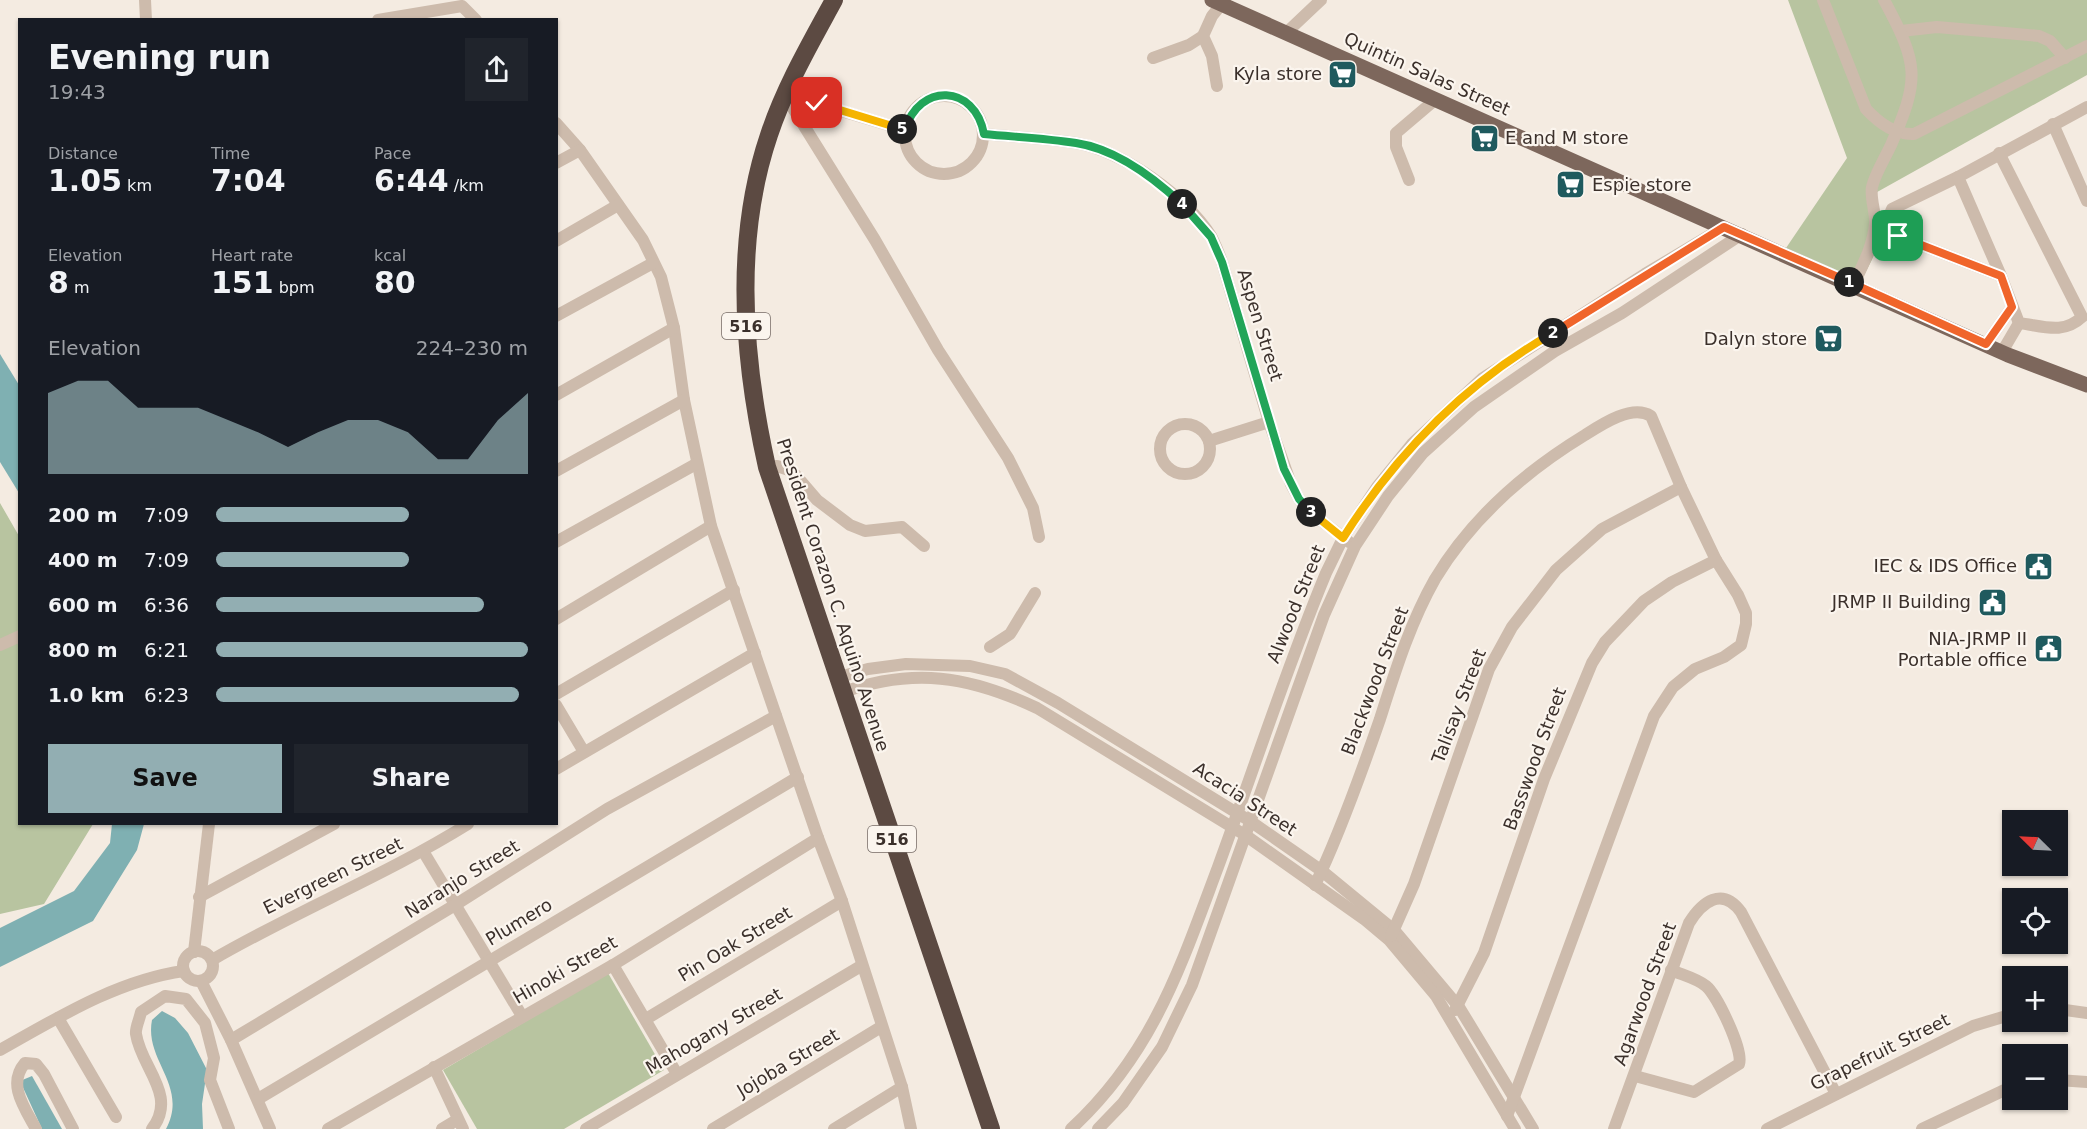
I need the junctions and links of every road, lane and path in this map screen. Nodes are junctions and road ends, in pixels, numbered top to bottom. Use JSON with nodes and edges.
{"nodes":[{"id":1,"x":145,"y":0,"type":"edge"},
{"id":2,"x":834,"y":0,"type":"edge"},
{"id":3,"x":1321,"y":0,"type":"edge"},
{"id":4,"x":1823,"y":0,"type":"edge"},
{"id":5,"x":1884,"y":0,"type":"edge"},
{"id":6,"x":1219,"y":1,"type":"edge"},
{"id":7,"x":146,"y":18,"type":"edge"},
{"id":8,"x":390,"y":18,"type":"edge"},
{"id":9,"x":474,"y":18,"type":"edge"},
{"id":10,"x":1901,"y":32,"type":"junction"},
{"id":11,"x":1286,"y":33,"type":"junction"},
{"id":12,"x":1203,"y":36,"type":"junction"},
{"id":13,"x":2087,"y":46,"type":"edge"},
{"id":14,"x":1153,"y":58,"type":"dead end"},
{"id":15,"x":2065,"y":58,"type":"junction"},
{"id":16,"x":1217,"y":86,"type":"dead end"},
{"id":17,"x":1436,"y":99,"type":"junction"},
{"id":18,"x":786,"y":103,"type":"junction"},
{"id":19,"x":2087,"y":107,"type":"edge"},
{"id":20,"x":2053,"y":124,"type":"junction"},
{"id":21,"x":558,"y":125,"type":"edge"},
{"id":22,"x":905,"y":130,"type":"junction"},
{"id":23,"x":1896,"y":131,"type":"junction"},
{"id":24,"x":984,"y":134,"type":"junction"},
{"id":25,"x":580,"y":150,"type":"junction"},
{"id":26,"x":1999,"y":153,"type":"junction"},
{"id":27,"x":558,"y":162,"type":"edge"},
{"id":28,"x":1958,"y":177,"type":"junction"},
{"id":29,"x":1409,"y":180,"type":"dead end"},
{"id":30,"x":2087,"y":201,"type":"edge"},
{"id":31,"x":618,"y":205,"type":"junction"},
{"id":32,"x":1724,"y":227,"type":"junction"},
{"id":33,"x":1742,"y":234,"type":"junction"},
{"id":34,"x":558,"y":240,"type":"edge"},
{"id":35,"x":653,"y":263,"type":"junction"},
{"id":36,"x":1645,"y":274,"type":"junction"},
{"id":37,"x":2001,"y":276,"type":"junction"},
{"id":38,"x":1854,"y":284,"type":"junction"},
{"id":39,"x":1655,"y":291,"type":"junction"},
{"id":40,"x":2012,"y":307,"type":"junction"},
{"id":41,"x":558,"y":314,"type":"edge"},
{"id":42,"x":2085,"y":316,"type":"edge"},
{"id":43,"x":2019,"y":323,"type":"junction"},
{"id":44,"x":674,"y":328,"type":"junction"},
{"id":45,"x":1986,"y":344,"type":"junction"},
{"id":46,"x":2002,"y":352,"type":"junction"},
{"id":47,"x":2087,"y":385,"type":"edge"},
{"id":48,"x":558,"y":394,"type":"edge"},
{"id":49,"x":684,"y":400,"type":"junction"},
{"id":50,"x":1269,"y":422,"type":"junction"},
{"id":51,"x":1209,"y":441,"type":"junction"},
{"id":52,"x":696,"y":464,"type":"junction"},
{"id":53,"x":767,"y":467,"type":"junction"},
{"id":54,"x":558,"y":470,"type":"edge"},
{"id":55,"x":1681,"y":487,"type":"junction"},
{"id":56,"x":711,"y":526,"type":"junction"},
{"id":57,"x":1040,"y":537,"type":"dead end"},
{"id":58,"x":1343,"y":538,"type":"junction"},
{"id":59,"x":558,"y":541,"type":"edge"},
{"id":60,"x":924,"y":546,"type":"dead end"},
{"id":61,"x":1355,"y":546,"type":"junction"},
{"id":62,"x":1716,"y":560,"type":"junction"},
{"id":63,"x":734,"y":590,"type":"junction"},
{"id":64,"x":1035,"y":593,"type":"dead end"},
{"id":65,"x":558,"y":618,"type":"edge"},
{"id":66,"x":18,"y":637,"type":"edge"},
{"id":67,"x":0,"y":645,"type":"edge"},
{"id":68,"x":990,"y":647,"type":"dead end"},
{"id":69,"x":755,"y":653,"type":"junction"},
{"id":70,"x":838,"y":686,"type":"junction"},
{"id":71,"x":558,"y":693,"type":"edge"},
{"id":72,"x":558,"y":708,"type":"edge"},
{"id":73,"x":776,"y":716,"type":"junction"},
{"id":74,"x":584,"y":752,"type":"junction"},
{"id":75,"x":558,"y":768,"type":"edge"},
{"id":76,"x":798,"y":777,"type":"junction"},
{"id":77,"x":1238,"y":814,"type":"junction"},
{"id":78,"x":1250,"y":821,"type":"junction"},
{"id":79,"x":209,"y":825,"type":"edge"},
{"id":80,"x":332,"y":825,"type":"edge"},
{"id":81,"x":466,"y":825,"type":"edge"},
{"id":82,"x":1233,"y":827,"type":"junction"},
{"id":83,"x":1245,"y":835,"type":"junction"},
{"id":84,"x":818,"y":838,"type":"junction"},
{"id":85,"x":423,"y":851,"type":"junction"},
{"id":86,"x":1322,"y":871,"type":"junction"},
{"id":87,"x":1315,"y":885,"type":"junction"},
{"id":88,"x":199,"y":897,"type":"junction"},
{"id":89,"x":842,"y":900,"type":"junction"},
{"id":90,"x":456,"y":905,"type":"junction"},
{"id":91,"x":1392,"y":935,"type":"junction"},
{"id":92,"x":194,"y":952,"type":"junction"},
{"id":93,"x":212,"y":960,"type":"junction"},
{"id":94,"x":490,"y":960,"type":"junction"},
{"id":95,"x":613,"y":965,"type":"junction"},
{"id":96,"x":861,"y":966,"type":"junction"},
{"id":97,"x":1671,"y":970,"type":"junction"},
{"id":98,"x":184,"y":971,"type":"junction"},
{"id":99,"x":201,"y":981,"type":"junction"},
{"id":100,"x":1459,"y":1006,"type":"junction"},
{"id":101,"x":2068,"y":1010,"type":"edge"},
{"id":102,"x":2087,"y":1013,"type":"edge"},
{"id":103,"x":522,"y":1016,"type":"junction"},
{"id":104,"x":2002,"y":1017,"type":"edge"},
{"id":105,"x":58,"y":1018,"type":"junction"},
{"id":106,"x":1448,"y":1018,"type":"junction"},
{"id":107,"x":646,"y":1019,"type":"junction"},
{"id":108,"x":881,"y":1027,"type":"junction"},
{"id":109,"x":231,"y":1040,"type":"junction"},
{"id":110,"x":0,"y":1050,"type":"edge"},
{"id":111,"x":434,"y":1067,"type":"junction"},
{"id":112,"x":677,"y":1074,"type":"junction"},
{"id":113,"x":1635,"y":1076,"type":"junction"},
{"id":114,"x":2068,"y":1081,"type":"edge"},
{"id":115,"x":2087,"y":1082,"type":"edge"},
{"id":116,"x":903,"y":1087,"type":"junction"},
{"id":117,"x":2002,"y":1091,"type":"edge"},
{"id":118,"x":1836,"y":1094,"type":"junction"},
{"id":119,"x":258,"y":1099,"type":"junction"},
{"id":120,"x":1513,"y":1099,"type":"junction"},
{"id":121,"x":1507,"y":1116,"type":"junction"},
{"id":122,"x":116,"y":1117,"type":"dead end"},
{"id":123,"x":460,"y":1125,"type":"edge"},
{"id":124,"x":911,"y":1128,"type":"edge"},
{"id":125,"x":36,"y":1129,"type":"edge"},
{"id":126,"x":73,"y":1129,"type":"edge"},
{"id":127,"x":152,"y":1129,"type":"edge"},
{"id":128,"x":229,"y":1129,"type":"edge"},
{"id":129,"x":270,"y":1129,"type":"edge"},
{"id":130,"x":328,"y":1129,"type":"edge"},
{"id":131,"x":442,"y":1129,"type":"edge"},
{"id":132,"x":586,"y":1129,"type":"edge"},
{"id":133,"x":713,"y":1129,"type":"edge"},
{"id":134,"x":834,"y":1129,"type":"edge"},
{"id":135,"x":990,"y":1129,"type":"edge"},
{"id":136,"x":1071,"y":1129,"type":"edge"},
{"id":137,"x":1098,"y":1129,"type":"edge"},
{"id":138,"x":1515,"y":1129,"type":"edge"},
{"id":139,"x":1533,"y":1129,"type":"edge"},
{"id":140,"x":1614,"y":1129,"type":"edge"},
{"id":141,"x":1767,"y":1129,"type":"edge"},
{"id":142,"x":1923,"y":1129,"type":"edge"}],
"edges":[{"from":1,"to":7,"type":"street"},
{"from":2,"to":18,"type":"highway","name":"President Corazon C. Aquino Avenue","number":"516"},
{"from":3,"to":11,"type":"street"},
{"from":4,"to":23,"type":"street"},
{"from":5,"to":10,"type":"street"},
{"from":6,"to":11,"type":"main road","name":"Quintin Salas Street"},
{"from":6,"to":12,"type":"street"},
{"from":8,"to":9,"type":"street"},
{"from":10,"to":15,"type":"street"},
{"from":10,"to":23,"type":"street"},
{"from":11,"to":17,"type":"main road","name":"Quintin Salas Street"},
{"from":12,"to":14,"type":"street"},
{"from":12,"to":16,"type":"street"},
{"from":13,"to":15,"type":"street"},
{"from":15,"to":23,"type":"street"},
{"from":17,"to":29,"type":"street"},
{"from":17,"to":32,"type":"main road","name":"Quintin Salas Street"},
{"from":18,"to":22,"type":"street"},
{"from":18,"to":53,"type":"highway","name":"President Corazon C. Aquino Avenue","number":"516"},
{"from":18,"to":57,"type":"street"},
{"from":19,"to":20,"type":"street"},
{"from":20,"to":26,"type":"street"},
{"from":20,"to":30,"type":"street"},
{"from":21,"to":25,"type":"street"},
{"from":22,"to":24,"type":"street"},
{"from":22,"to":24,"type":"street"},
{"from":23,"to":38,"type":"street"},
{"from":24,"to":50,"type":"street","name":"Aspen Street"},
{"from":25,"to":27,"type":"street"},
{"from":25,"to":31,"type":"street"},
{"from":26,"to":28,"type":"street"},
{"from":26,"to":42,"type":"street"},
{"from":28,"to":37,"type":"street"},
{"from":28,"to":37,"type":"street"},
{"from":31,"to":34,"type":"street"},
{"from":31,"to":35,"type":"street"},
{"from":32,"to":33,"type":"main road","name":"Quintin Salas Street"},
{"from":32,"to":36,"type":"street","name":"Alwood Street"},
{"from":33,"to":38,"type":"main road","name":"Quintin Salas Street"},
{"from":33,"to":39,"type":"street","name":"Alwood Street"},
{"from":35,"to":41,"type":"street"},
{"from":35,"to":44,"type":"street"},
{"from":36,"to":39,"type":"street"},
{"from":36,"to":58,"type":"street","name":"Alwood Street"},
{"from":37,"to":40,"type":"street"},
{"from":38,"to":45,"type":"main road","name":"Quintin Salas Street"},
{"from":39,"to":61,"type":"street","name":"Alwood Street"},
{"from":40,"to":43,"type":"street"},
{"from":40,"to":45,"type":"street"},
{"from":42,"to":43,"type":"street"},
{"from":43,"to":46,"type":"street"},
{"from":44,"to":48,"type":"street"},
{"from":44,"to":49,"type":"street"},
{"from":45,"to":46,"type":"main road","name":"Quintin Salas Street"},
{"from":46,"to":47,"type":"main road","name":"Quintin Salas Street"},
{"from":49,"to":52,"type":"street"},
{"from":49,"to":54,"type":"street"},
{"from":50,"to":51,"type":"street"},
{"from":50,"to":58,"type":"street","name":"Aspen Street"},
{"from":51,"to":51,"type":"street"},
{"from":52,"to":56,"type":"street"},
{"from":52,"to":59,"type":"street"},
{"from":53,"to":60,"type":"street"},
{"from":53,"to":70,"type":"highway","name":"President Corazon C. Aquino Avenue","number":"516"},
{"from":55,"to":62,"type":"street"},
{"from":55,"to":86,"type":"street","name":"Blackwood Street"},
{"from":55,"to":91,"type":"street","name":"Talisay Street"},
{"from":56,"to":63,"type":"street"},
{"from":56,"to":65,"type":"street"},
{"from":58,"to":61,"type":"street","name":"Aspen Street"},
{"from":58,"to":77,"type":"street","name":"Alwood Street"},
{"from":61,"to":78,"type":"street","name":"Alwood Street"},
{"from":62,"to":100,"type":"street","name":"Basswood Street"},
{"from":62,"to":120,"type":"street"},
{"from":63,"to":69,"type":"street"},
{"from":63,"to":71,"type":"street"},
{"from":64,"to":68,"type":"street"},
{"from":66,"to":67,"type":"street"},
{"from":69,"to":73,"type":"street"},
{"from":69,"to":74,"type":"street"},
{"from":70,"to":77,"type":"street","name":"Acacia Street"},
{"from":70,"to":82,"type":"street","name":"Acacia Street"},
{"from":70,"to":135,"type":"highway","name":"President Corazon C. Aquino Avenue","number":"516"},
{"from":72,"to":74,"type":"street"},
{"from":73,"to":76,"type":"street"},
{"from":73,"to":90,"type":"street","name":"Naranjo Street"},
{"from":74,"to":75,"type":"street"},
{"from":76,"to":84,"type":"street"},
{"from":76,"to":94,"type":"street","name":"Plumero"},
{"from":77,"to":78,"type":"street","name":"Acacia Street"},
{"from":77,"to":82,"type":"street","name":"Alwood Street"},
{"from":78,"to":83,"type":"street","name":"Alwood Street"},
{"from":78,"to":86,"type":"street","name":"Acacia Street"},
{"from":79,"to":88,"type":"street"},
{"from":80,"to":88,"type":"street"},
{"from":81,"to":85,"type":"street","name":"Evergreen Street"},
{"from":82,"to":83,"type":"street","name":"Acacia Street"},
{"from":82,"to":136,"type":"street","name":"Alwood Street"},
{"from":83,"to":87,"type":"street","name":"Acacia Street"},
{"from":83,"to":137,"type":"street","name":"Alwood Street"},
{"from":84,"to":89,"type":"street"},
{"from":84,"to":95,"type":"street","name":"Hinoki Street"},
{"from":85,"to":90,"type":"street"},
{"from":85,"to":93,"type":"street","name":"Evergreen Street"},
{"from":86,"to":87,"type":"street","name":"Blackwood Street"},
{"from":86,"to":91,"type":"street","name":"Acacia Street"},
{"from":87,"to":91,"type":"street","name":"Acacia Street"},
{"from":88,"to":92,"type":"street"},
{"from":89,"to":96,"type":"street"},
{"from":89,"to":107,"type":"street","name":"Pin Oak Street"},
{"from":90,"to":94,"type":"street"},
{"from":90,"to":109,"type":"street","name":"Naranjo Street"},
{"from":91,"to":100,"type":"street","name":"Acacia Street"},
{"from":91,"to":106,"type":"street","name":"Acacia Street"},
{"from":92,"to":93,"type":"street"},
{"from":92,"to":98,"type":"street"},
{"from":93,"to":99,"type":"street"},
{"from":94,"to":103,"type":"street"},
{"from":94,"to":119,"type":"street","name":"Plumero"},
{"from":95,"to":103,"type":"street","name":"Hinoki Street"},
{"from":95,"to":107,"type":"street"},
{"from":96,"to":108,"type":"street"},
{"from":96,"to":112,"type":"street","name":"Mahogany Street"},
{"from":97,"to":113,"type":"street","name":"Agarwood Street"},
{"from":97,"to":113,"type":"street"},
{"from":97,"to":118,"type":"street","name":"Agarwood Street"},
{"from":98,"to":99,"type":"street"},
{"from":98,"to":105,"type":"street"},
{"from":99,"to":109,"type":"street"},
{"from":100,"to":106,"type":"street","name":"Basswood Street"},
{"from":100,"to":120,"type":"street","name":"Acacia Street"},
{"from":101,"to":102,"type":"street"},
{"from":103,"to":111,"type":"street","name":"Hinoki Street"},
{"from":104,"to":118,"type":"street","name":"Grapefruit Street"},
{"from":105,"to":110,"type":"street"},
{"from":105,"to":122,"type":"street"},
{"from":106,"to":121,"type":"street","name":"Acacia Street"},
{"from":107,"to":112,"type":"street"},
{"from":108,"to":116,"type":"street"},
{"from":108,"to":133,"type":"street","name":"Jojoba Street"},
{"from":109,"to":119,"type":"street"},
{"from":111,"to":123,"type":"street"},
{"from":111,"to":130,"type":"street","name":"Hinoki Street"},
{"from":112,"to":132,"type":"street","name":"Mahogany Street"},
{"from":113,"to":140,"type":"street","name":"Agarwood Street"},
{"from":114,"to":115,"type":"street"},
{"from":116,"to":124,"type":"street"},
{"from":116,"to":134,"type":"street"},
{"from":117,"to":142,"type":"street"},
{"from":118,"to":141,"type":"street","name":"Grapefruit Street"},
{"from":119,"to":129,"type":"street"},
{"from":120,"to":121,"type":"street"},
{"from":120,"to":139,"type":"street","name":"Acacia Street"},
{"from":121,"to":138,"type":"street","name":"Acacia Street"},
{"from":123,"to":131,"type":"street"},
{"from":125,"to":126,"type":"street"},
{"from":127,"to":128,"type":"street"}]}
